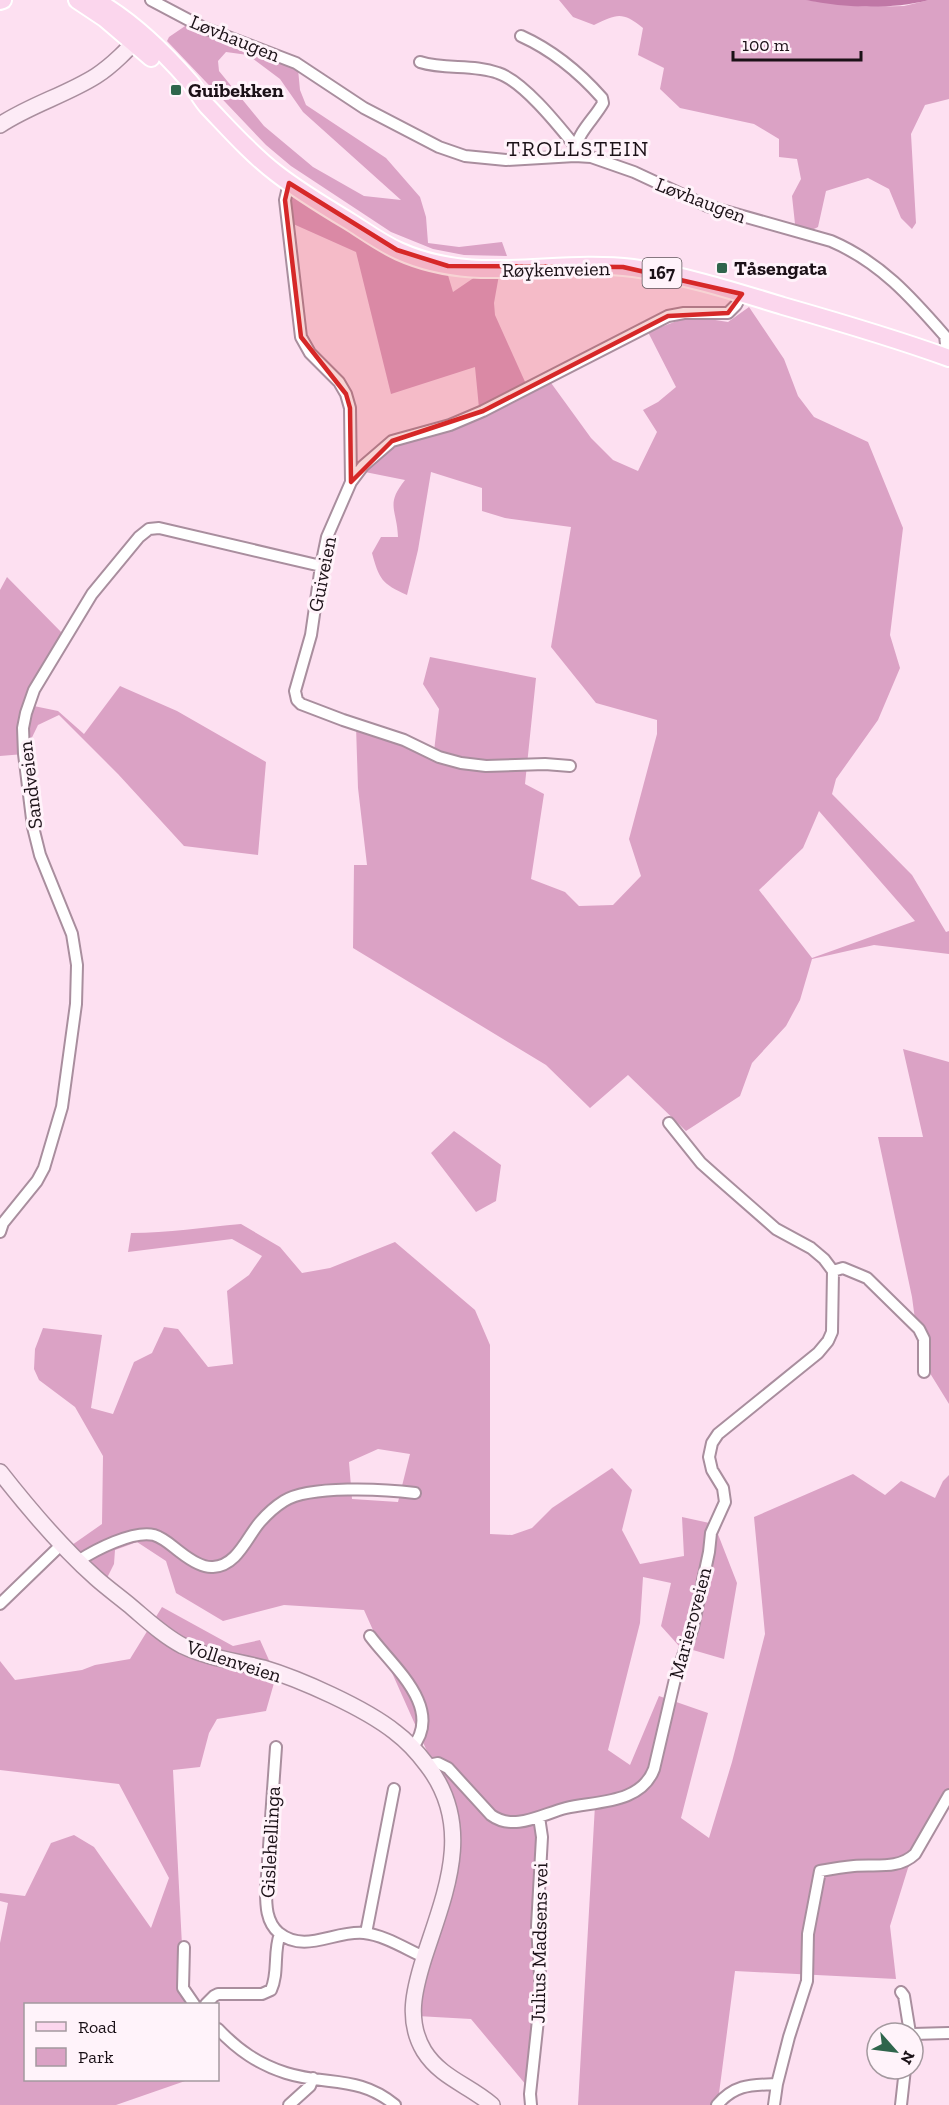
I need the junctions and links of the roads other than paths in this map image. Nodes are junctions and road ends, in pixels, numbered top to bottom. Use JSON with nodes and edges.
{"nodes":[{"id":1,"x":77,"y":0,"type":"edge"},
{"id":2,"x":151,"y":0,"type":"edge"},
{"id":3,"x":96,"y":3,"type":"edge"},
{"id":4,"x":521,"y":36,"type":"dead end"},
{"id":5,"x":138,"y":39,"type":"junction"},
{"id":6,"x":420,"y":62,"type":"dead end"},
{"id":7,"x":0,"y":125,"type":"edge"},
{"id":8,"x":575,"y":151,"type":"junction"},
{"id":9,"x":289,"y":183,"type":"junction"},
{"id":10,"x":742,"y":294,"type":"junction"},
{"id":11,"x":946,"y":357,"type":"edge"},
{"id":12,"x":351,"y":482,"type":"junction"},
{"id":13,"x":321,"y":566,"type":"junction"},
{"id":14,"x":570,"y":766,"type":"dead end"},
{"id":15,"x":669,"y":1123,"type":"dead end"},
{"id":16,"x":0,"y":1232,"type":"edge"},
{"id":17,"x":833,"y":1271,"type":"junction"},
{"id":18,"x":924,"y":1372,"type":"dead end"},
{"id":19,"x":0,"y":1472,"type":"edge"},
{"id":20,"x":414,"y":1493,"type":"dead end"},
{"id":21,"x":62,"y":1544,"type":"junction"},
{"id":22,"x":78,"y":1561,"type":"junction"},
{"id":23,"x":0,"y":1604,"type":"edge"},
{"id":24,"x":370,"y":1636,"type":"dead end"},
{"id":25,"x":276,"y":1747,"type":"dead end"},
{"id":26,"x":412,"y":1748,"type":"junction"},
{"id":27,"x":428,"y":1766,"type":"junction"},
{"id":28,"x":394,"y":1789,"type":"dead end"},
{"id":29,"x":949,"y":1795,"type":"edge"},
{"id":30,"x":539,"y":1817,"type":"junction"},
{"id":31,"x":366,"y":1933,"type":"junction"},
{"id":32,"x":280,"y":1934,"type":"junction"},
{"id":33,"x":184,"y":1947,"type":"dead end"},
{"id":34,"x":424,"y":1957,"type":"junction"},
{"id":35,"x":901,"y":1992,"type":"dead end"},
{"id":36,"x":193,"y":2003,"type":"edge"},
{"id":37,"x":207,"y":2003,"type":"edge"},
{"id":38,"x":909,"y":2021,"type":"edge"},
{"id":39,"x":219,"y":2030,"type":"edge"},
{"id":40,"x":949,"y":2033,"type":"edge"},
{"id":41,"x":925,"y":2034,"type":"edge"},
{"id":42,"x":313,"y":2078,"type":"junction"},
{"id":43,"x":904,"y":2081,"type":"edge"},
{"id":44,"x":777,"y":2084,"type":"junction"},
{"id":45,"x":289,"y":2105,"type":"edge"},
{"id":46,"x":396,"y":2105,"type":"edge"},
{"id":47,"x":492,"y":2105,"type":"edge"},
{"id":48,"x":531,"y":2105,"type":"edge"},
{"id":49,"x":717,"y":2105,"type":"edge"},
{"id":50,"x":774,"y":2105,"type":"edge"},
{"id":51,"x":901,"y":2105,"type":"edge"}],
"edges":[{"from":1,"to":3,"type":"main road","name":"Røykenveien","number":"167"},
{"from":2,"to":8,"type":"street","name":"Løvhaugen"},
{"from":3,"to":5,"type":"main road","name":"Røykenveien","number":"167"},
{"from":4,"to":8,"type":"street"},
{"from":5,"to":7,"type":"main road"},
{"from":5,"to":9,"type":"main road","name":"Røykenveien","number":"167"},
{"from":6,"to":8,"type":"street"},
{"from":8,"to":11,"type":"street","name":"Løvhaugen"},
{"from":9,"to":10,"type":"main road","name":"Røykenveien","number":"167"},
{"from":9,"to":12,"type":"street","name":"Guiveien"},
{"from":10,"to":11,"type":"main road","name":"Røykenveien","number":"167"},
{"from":10,"to":12,"type":"street"},
{"from":12,"to":13,"type":"street","name":"Guiveien"},
{"from":13,"to":14,"type":"street","name":"Guiveien"},
{"from":13,"to":16,"type":"street","name":"Sandveien"},
{"from":15,"to":17,"type":"street"},
{"from":17,"to":18,"type":"street"},
{"from":17,"to":30,"type":"street","name":"Marieroveien"},
{"from":19,"to":21,"type":"main road","name":"Vollenveien"},
{"from":20,"to":22,"type":"street"},
{"from":21,"to":22,"type":"main road","name":"Vollenveien"},
{"from":21,"to":23,"type":"street"},
{"from":22,"to":26,"type":"main road","name":"Vollenveien"},
{"from":24,"to":26,"type":"street"},
{"from":25,"to":32,"type":"street","name":"Gislehellinga"},
{"from":26,"to":27,"type":"main road","name":"Vollenveien"},
{"from":27,"to":30,"type":"street","name":"Marieroveien"},
{"from":27,"to":34,"type":"main road","name":"Vollenveien"},
{"from":28,"to":31,"type":"street"},
{"from":29,"to":44,"type":"street"},
{"from":30,"to":48,"type":"street","name":"Julius Madsens vei"},
{"from":31,"to":32,"type":"street"},
{"from":31,"to":34,"type":"street"},
{"from":32,"to":37,"type":"street"},
{"from":33,"to":36,"type":"street"},
{"from":34,"to":47,"type":"main road","name":"Vollenveien"},
{"from":35,"to":38,"type":"street"},
{"from":39,"to":42,"type":"street"},
{"from":40,"to":41,"type":"street"},
{"from":42,"to":45,"type":"street"},
{"from":42,"to":46,"type":"street"},
{"from":43,"to":51,"type":"street"},
{"from":44,"to":49,"type":"street"},
{"from":44,"to":50,"type":"street"}]}
